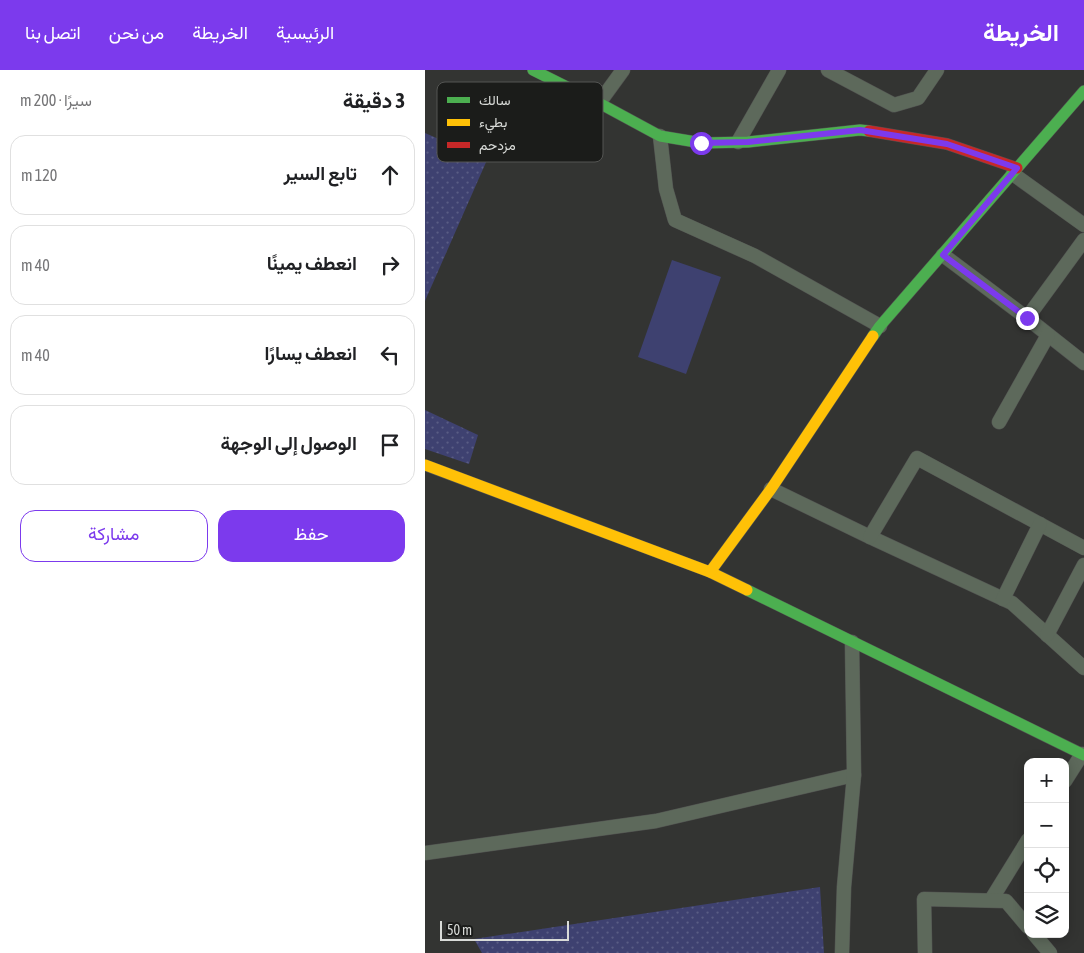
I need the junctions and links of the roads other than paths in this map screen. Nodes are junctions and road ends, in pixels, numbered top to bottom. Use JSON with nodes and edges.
{"nodes":[{"id":1,"x":533,"y":70,"type":"edge"},
{"id":2,"x":623,"y":70,"type":"edge"},
{"id":3,"x":779,"y":70,"type":"edge"},
{"id":4,"x":828,"y":70,"type":"edge"},
{"id":5,"x":937,"y":70,"type":"edge"},
{"id":6,"x":557,"y":82,"type":"edge"},
{"id":7,"x":1084,"y":91,"type":"edge"},
{"id":8,"x":603,"y":98,"type":"edge"},
{"id":9,"x":603,"y":105,"type":"edge"},
{"id":10,"x":660,"y":136,"type":"junction"},
{"id":11,"x":738,"y":142,"type":"junction"},
{"id":12,"x":1015,"y":171,"type":"junction"},
{"id":13,"x":1084,"y":225,"type":"edge"},
{"id":14,"x":1084,"y":240,"type":"edge"},
{"id":15,"x":943,"y":255,"type":"junction"},
{"id":16,"x":1027,"y":318,"type":"junction"},
{"id":17,"x":880,"y":326,"type":"junction"},
{"id":18,"x":1048,"y":335,"type":"junction"},
{"id":19,"x":1084,"y":363,"type":"edge"},
{"id":20,"x":999,"y":422,"type":"dead end"},
{"id":21,"x":425,"y":465,"type":"edge"},
{"id":22,"x":771,"y":489,"type":"junction"},
{"id":23,"x":1040,"y":524,"type":"junction"},
{"id":24,"x":870,"y":537,"type":"junction"},
{"id":25,"x":1084,"y":548,"type":"edge"},
{"id":26,"x":1084,"y":565,"type":"edge"},
{"id":27,"x":710,"y":572,"type":"junction"},
{"id":28,"x":1003,"y":599,"type":"junction"},
{"id":29,"x":1047,"y":635,"type":"junction"},
{"id":30,"x":852,"y":642,"type":"junction"},
{"id":31,"x":1084,"y":668,"type":"edge"},
{"id":32,"x":1083,"y":754,"type":"edge"},
{"id":33,"x":854,"y":775,"type":"junction"},
{"id":34,"x":1069,"y":775,"type":"edge"},
{"id":35,"x":1024,"y":846,"type":"edge"},
{"id":36,"x":425,"y":853,"type":"edge"},
{"id":37,"x":991,"y":900,"type":"junction"},
{"id":38,"x":1024,"y":922,"type":"edge"},
{"id":39,"x":1037,"y":938,"type":"edge"},
{"id":40,"x":842,"y":953,"type":"edge"},
{"id":41,"x":925,"y":953,"type":"edge"},
{"id":42,"x":1049,"y":953,"type":"edge"}],
"edges":[{"from":1,"to":6,"type":"street"},
{"from":2,"to":8,"type":"street"},
{"from":3,"to":11,"type":"street"},
{"from":4,"to":5,"type":"street"},
{"from":7,"to":12,"type":"street"},
{"from":9,"to":10,"type":"street"},
{"from":10,"to":11,"type":"street"},
{"from":10,"to":17,"type":"street"},
{"from":11,"to":12,"type":"street"},
{"from":12,"to":13,"type":"street"},
{"from":12,"to":15,"type":"street"},
{"from":14,"to":16,"type":"street"},
{"from":15,"to":16,"type":"street"},
{"from":15,"to":17,"type":"street"},
{"from":16,"to":18,"type":"street"},
{"from":17,"to":22,"type":"street"},
{"from":18,"to":19,"type":"street"},
{"from":18,"to":20,"type":"street"},
{"from":21,"to":27,"type":"street"},
{"from":22,"to":24,"type":"street"},
{"from":22,"to":27,"type":"street"},
{"from":23,"to":24,"type":"street"},
{"from":23,"to":25,"type":"street"},
{"from":23,"to":28,"type":"street"},
{"from":24,"to":28,"type":"street"},
{"from":26,"to":29,"type":"street"},
{"from":27,"to":30,"type":"street"},
{"from":28,"to":29,"type":"street"},
{"from":29,"to":31,"type":"street"},
{"from":30,"to":32,"type":"street"},
{"from":30,"to":33,"type":"street"},
{"from":32,"to":34,"type":"street"},
{"from":33,"to":36,"type":"street"},
{"from":33,"to":40,"type":"street"},
{"from":35,"to":37,"type":"street"},
{"from":37,"to":38,"type":"street"},
{"from":37,"to":41,"type":"street"},
{"from":39,"to":42,"type":"street"}]}
